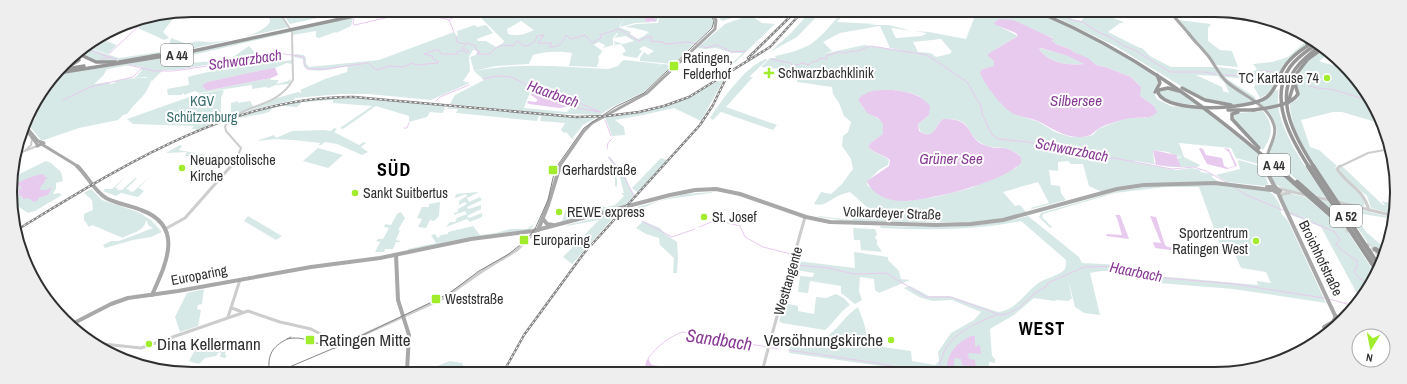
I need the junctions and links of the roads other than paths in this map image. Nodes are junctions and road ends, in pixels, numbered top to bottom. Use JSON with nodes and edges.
{"nodes":[{"id":1,"x":282,"y":17,"type":"edge"},
{"id":2,"x":341,"y":17,"type":"edge"},
{"id":3,"x":348,"y":17,"type":"edge"},
{"id":4,"x":714,"y":17,"type":"edge"},
{"id":5,"x":1050,"y":17,"type":"edge"},
{"id":6,"x":1053,"y":17,"type":"edge"},
{"id":7,"x":1175,"y":17,"type":"edge"},
{"id":8,"x":290,"y":29,"type":"junction"},
{"id":9,"x":1307,"y":46,"type":"edge"},
{"id":10,"x":1313,"y":46,"type":"edge"},
{"id":11,"x":1316,"y":49,"type":"edge"},
{"id":12,"x":1319,"y":51,"type":"edge"},
{"id":13,"x":82,"y":56,"type":"edge"},
{"id":14,"x":78,"y":59,"type":"edge"},
{"id":15,"x":116,"y":62,"type":"junction"},
{"id":16,"x":70,"y":66,"type":"edge"},
{"id":17,"x":1285,"y":67,"type":"junction"},
{"id":18,"x":68,"y":68,"type":"edge"},
{"id":19,"x":1147,"y":68,"type":"junction"},
{"id":20,"x":64,"y":72,"type":"edge"},
{"id":21,"x":1296,"y":76,"type":"junction"},
{"id":22,"x":1177,"y":84,"type":"junction"},
{"id":23,"x":1188,"y":95,"type":"junction"},
{"id":24,"x":1281,"y":95,"type":"junction"},
{"id":25,"x":1288,"y":100,"type":"junction"},
{"id":26,"x":1250,"y":104,"type":"junction"},
{"id":27,"x":1283,"y":104,"type":"junction"},
{"id":28,"x":1204,"y":105,"type":"junction"},
{"id":29,"x":1211,"y":110,"type":"junction"},
{"id":30,"x":1254,"y":110,"type":"junction"},
{"id":31,"x":28,"y":130,"type":"edge"},
{"id":32,"x":28,"y":130,"type":"edge"},
{"id":33,"x":30,"y":135,"type":"junction"},
{"id":34,"x":39,"y":145,"type":"junction"},
{"id":35,"x":1258,"y":148,"type":"junction"},
{"id":36,"x":26,"y":150,"type":"junction"},
{"id":37,"x":1385,"y":150,"type":"edge"},
{"id":38,"x":22,"y":152,"type":"edge"},
{"id":39,"x":22,"y":152,"type":"edge"},
{"id":40,"x":70,"y":161,"type":"junction"},
{"id":41,"x":1275,"y":189,"type":"junction"},
{"id":42,"x":1302,"y":194,"type":"junction"},
{"id":43,"x":1281,"y":202,"type":"junction"},
{"id":44,"x":1369,"y":210,"type":"junction"},
{"id":45,"x":1334,"y":215,"type":"tunnel mouth"},
{"id":46,"x":1389,"y":215,"type":"edge"},
{"id":47,"x":806,"y":217,"type":"junction"},
{"id":48,"x":543,"y":219,"type":"junction"},
{"id":49,"x":1336,"y":220,"type":"tunnel mouth"},
{"id":50,"x":554,"y":226,"type":"junction"},
{"id":51,"x":167,"y":228,"type":"junction"},
{"id":52,"x":538,"y":230,"type":"junction"},
{"id":53,"x":1375,"y":249,"type":"dead end"},
{"id":54,"x":1379,"y":253,"type":"edge"},
{"id":55,"x":396,"y":255,"type":"junction"},
{"id":56,"x":1376,"y":261,"type":"edge"},
{"id":57,"x":1374,"y":266,"type":"edge"},
{"id":58,"x":240,"y":279,"type":"junction"},
{"id":59,"x":155,"y":289,"type":"junction"},
{"id":60,"x":152,"y":295,"type":"junction"},
{"id":61,"x":143,"y":296,"type":"junction"},
{"id":62,"x":232,"y":308,"type":"junction"},
{"id":63,"x":242,"y":312,"type":"junction"},
{"id":64,"x":1336,"y":316,"type":"joint"},
{"id":65,"x":228,"y":317,"type":"junction"},
{"id":66,"x":403,"y":318,"type":"junction"},
{"id":67,"x":1334,"y":321,"type":"edge"},
{"id":68,"x":75,"y":322,"type":"edge"},
{"id":69,"x":1332,"y":323,"type":"edge"},
{"id":70,"x":1326,"y":327,"type":"edge"},
{"id":71,"x":105,"y":344,"type":"edge"},
{"id":72,"x":407,"y":367,"type":"edge"},
{"id":73,"x":763,"y":367,"type":"edge"}],
"edges":[{"from":1,"to":51,"type":"street"},
{"from":2,"to":8,"type":"highway","number":"A 44"},
{"from":3,"to":8,"type":"highway","number":"A 44"},
{"from":4,"to":48,"type":"main road"},
{"from":5,"to":19,"type":"highway","number":"A 44"},
{"from":6,"to":22,"type":"highway","number":"A 44"},
{"from":7,"to":41,"type":"main road","name":"Broichhofstraße"},
{"from":8,"to":15,"type":"highway","number":"A 44"},
{"from":8,"to":20,"type":"highway","number":"A 44"},
{"from":9,"to":17,"type":"highway"},
{"from":10,"to":24,"type":"highway","number":"A 52"},
{"from":11,"to":25,"type":"highway"},
{"from":12,"to":21,"type":"highway"},
{"from":13,"to":15,"type":"highway"},
{"from":14,"to":16,"type":"highway"},
{"from":15,"to":18,"type":"highway","number":"A 44"},
{"from":17,"to":24,"type":"highway"},
{"from":17,"to":26,"type":"highway"},
{"from":19,"to":23,"type":"highway","number":"A 44"},
{"from":19,"to":30,"type":"highway"},
{"from":21,"to":25,"type":"highway"},
{"from":21,"to":30,"type":"highway"},
{"from":22,"to":26,"type":"highway"},
{"from":22,"to":28,"type":"highway","number":"A 44"},
{"from":23,"to":26,"type":"highway"},
{"from":23,"to":28,"type":"highway","number":"A 44"},
{"from":24,"to":27,"type":"highway","number":"A 52"},
{"from":25,"to":27,"type":"highway"},
{"from":27,"to":56,"type":"highway","number":"A 52"},
{"from":27,"to":57,"type":"highway","number":"A 52"},
{"from":28,"to":29,"type":"highway","number":"A 44"},
{"from":29,"to":35,"type":"highway","number":"A 44"},
{"from":29,"to":49,"type":"highway","number":"A 44"},
{"from":30,"to":35,"type":"highway"},
{"from":31,"to":33,"type":"main road"},
{"from":32,"to":34,"type":"main road"},
{"from":33,"to":34,"type":"main road"},
{"from":33,"to":36,"type":"street"},
{"from":34,"to":36,"type":"street"},
{"from":34,"to":38,"type":"street"},
{"from":34,"to":40,"type":"main road"},
{"from":34,"to":40,"type":"main road"},
{"from":35,"to":45,"type":"highway","number":"A 44"},
{"from":36,"to":39,"type":"street"},
{"from":37,"to":44,"type":"street"},
{"from":40,"to":51,"type":"main road"},
{"from":41,"to":42,"type":"street","name":"Volkardeyer Straße"},
{"from":41,"to":43,"type":"main road","name":"Broichhofstraße"},
{"from":41,"to":47,"type":"main road","name":"Volkardeyer Straße"},
{"from":42,"to":43,"type":"street","name":"Volkardeyer Straße"},
{"from":42,"to":44,"type":"street","name":"Volkardeyer Straße"},
{"from":43,"to":64,"type":"main road","name":"Broichhofstraße"},
{"from":44,"to":46,"type":"street","name":"Volkardeyer Straße"},
{"from":47,"to":50,"type":"main road","name":"Volkardeyer Straße"},
{"from":47,"to":73,"type":"street","name":"Westtangente"},
{"from":48,"to":50,"type":"main road"},
{"from":48,"to":52,"type":"main road"},
{"from":50,"to":52,"type":"main road","name":"Volkardeyer Straße"},
{"from":51,"to":59,"type":"main road"},
{"from":52,"to":55,"type":"main road","name":"Europaring"},
{"from":52,"to":66,"type":"street"},
{"from":53,"to":54,"type":"highway"},
{"from":55,"to":58,"type":"main road","name":"Europaring"},
{"from":55,"to":66,"type":"main road"},
{"from":58,"to":60,"type":"main road","name":"Europaring"},
{"from":58,"to":62,"type":"street"},
{"from":59,"to":60,"type":"main road"},
{"from":59,"to":61,"type":"main road"},
{"from":60,"to":61,"type":"main road","name":"Europaring"},
{"from":61,"to":68,"type":"main road","name":"Europaring"},
{"from":62,"to":63,"type":"street"},
{"from":62,"to":65,"type":"street"},
{"from":63,"to":65,"type":"street"},
{"from":63,"to":66,"type":"street"},
{"from":64,"to":67,"type":"main road"},
{"from":65,"to":71,"type":"street"},
{"from":66,"to":72,"type":"main road"},
{"from":69,"to":70,"type":"main road"}]}
